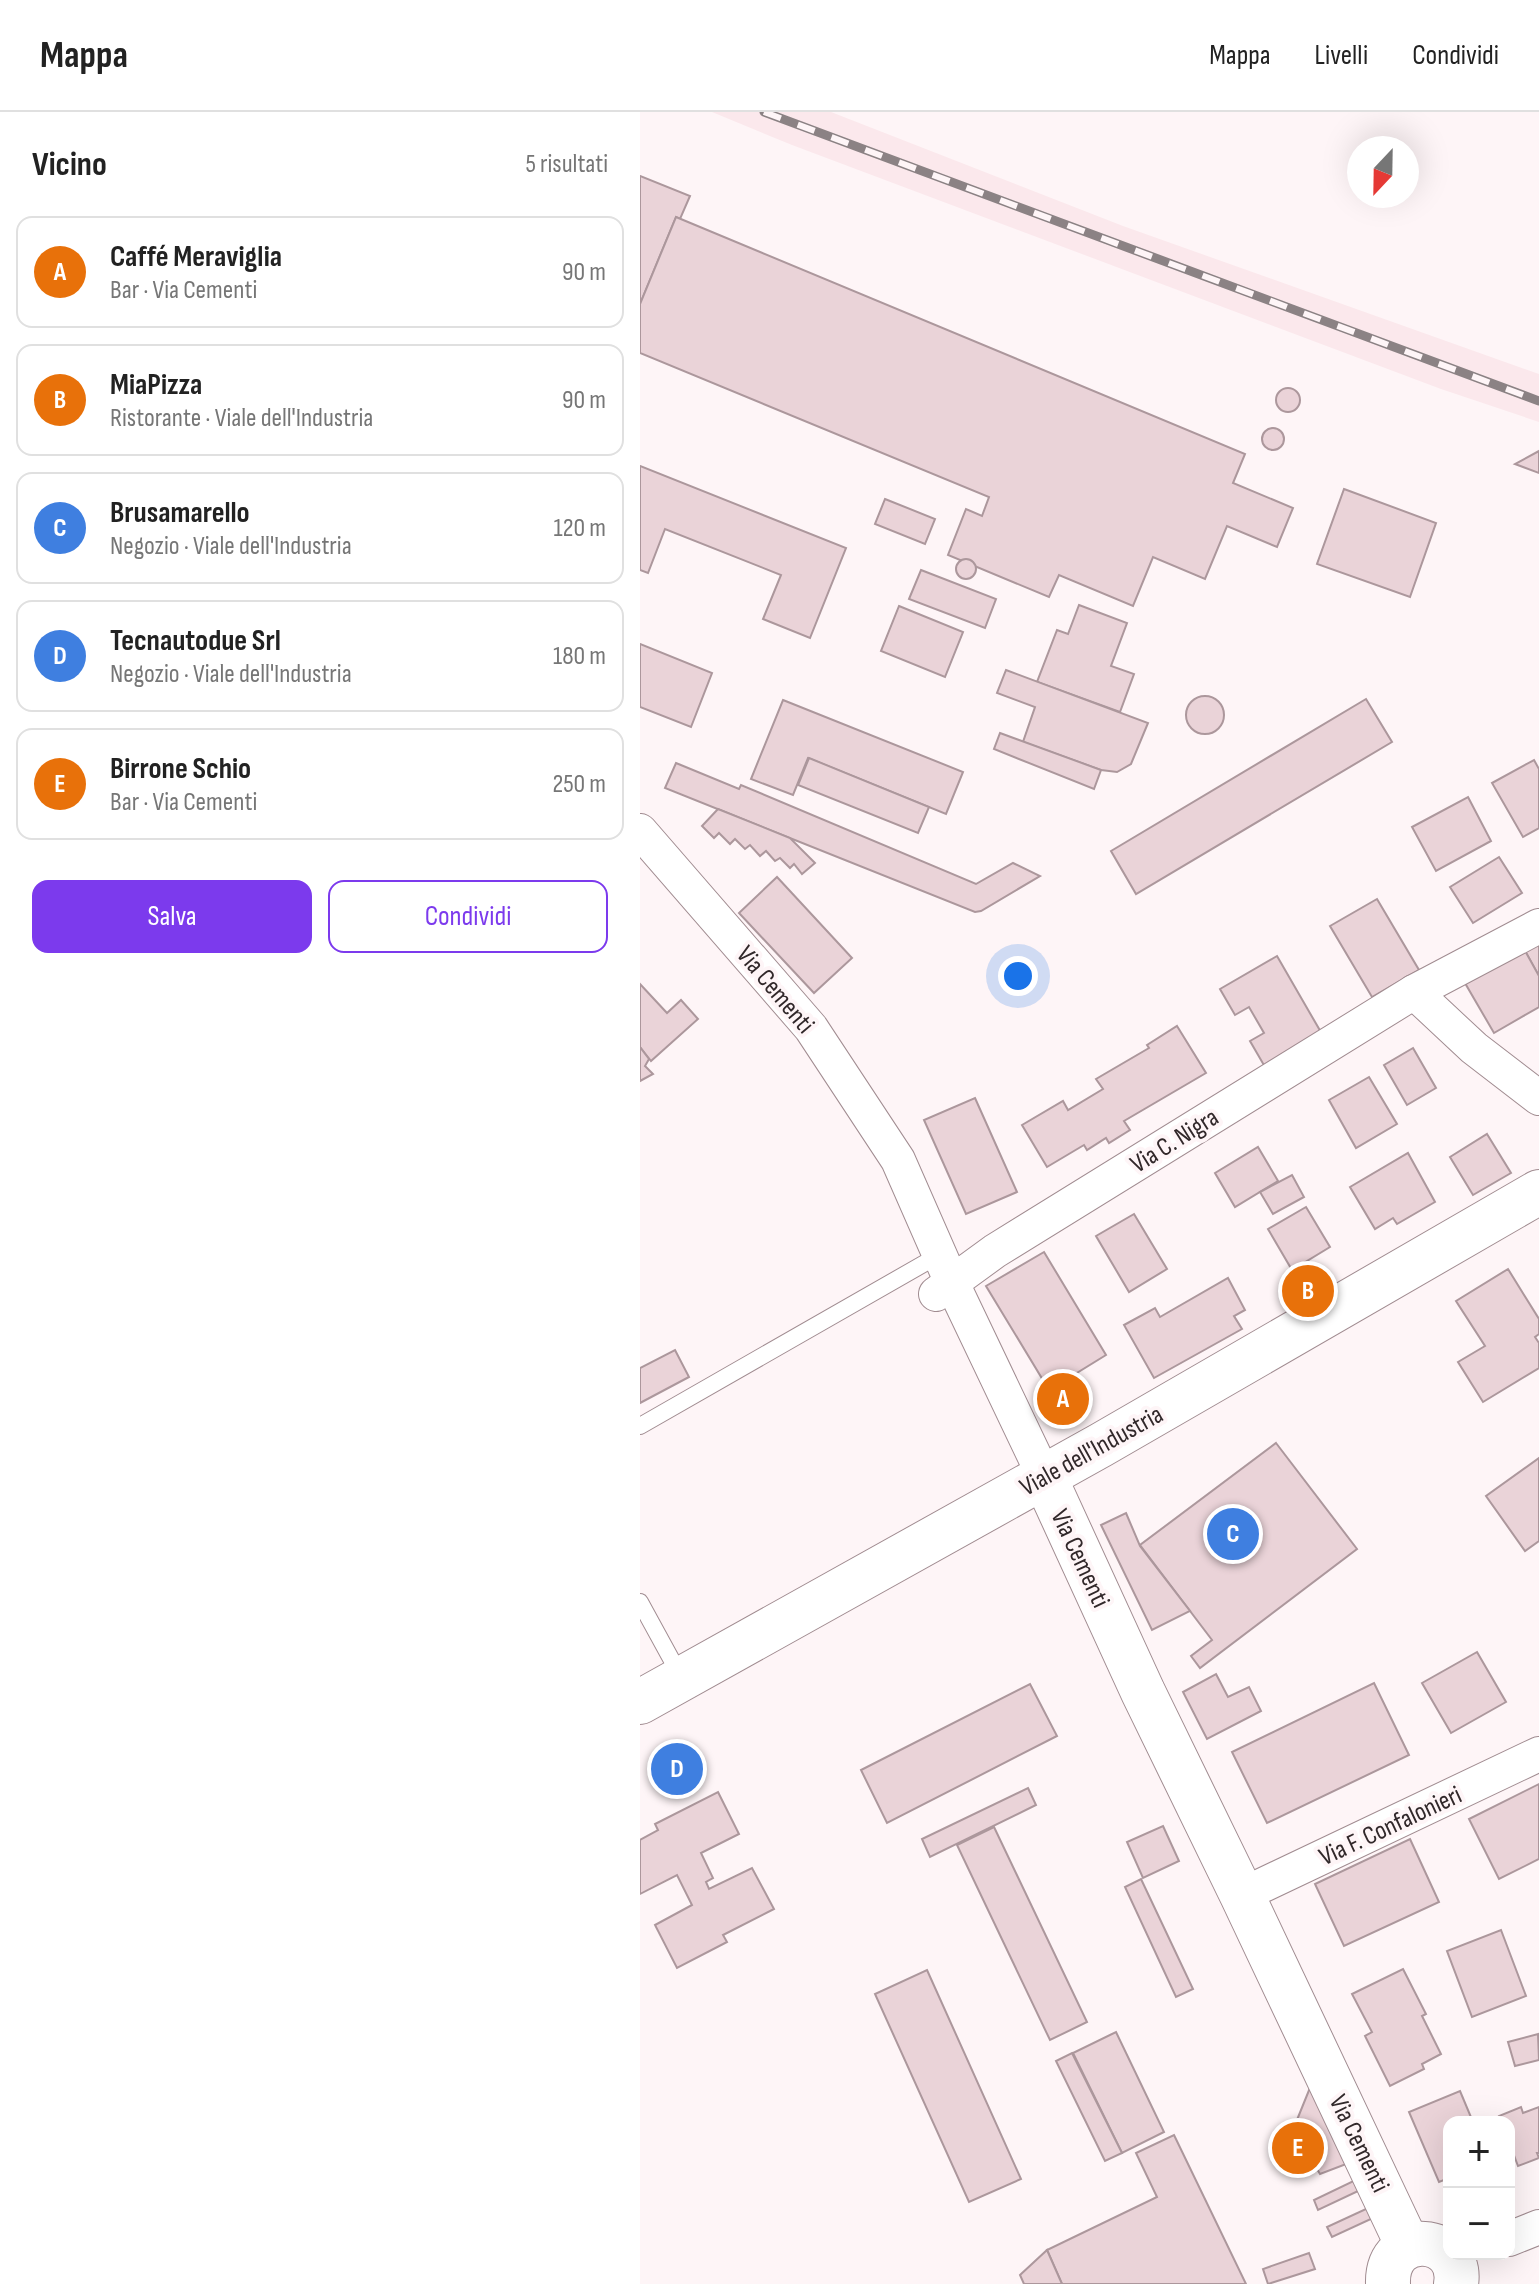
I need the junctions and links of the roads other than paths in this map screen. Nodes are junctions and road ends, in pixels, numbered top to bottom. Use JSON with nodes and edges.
{"nodes":[{"id":1,"x":640,"y":831,"type":"edge"},
{"id":2,"x":1539,"y":926,"type":"edge"},
{"id":3,"x":1414,"y":992,"type":"junction"},
{"id":4,"x":1539,"y":1098,"type":"edge"},
{"id":5,"x":1539,"y":1192,"type":"edge"},
{"id":6,"x":942,"y":1277,"type":"junction"},
{"id":7,"x":640,"y":1426,"type":"edge"},
{"id":8,"x":1044,"y":1476,"type":"junction"},
{"id":9,"x":640,"y":1602,"type":"edge"},
{"id":10,"x":682,"y":1679,"type":"junction"},
{"id":11,"x":640,"y":1702,"type":"edge"},
{"id":12,"x":1539,"y":1754,"type":"edge"},
{"id":13,"x":1242,"y":1895,"type":"junction"},
{"id":14,"x":1539,"y":2227,"type":"edge"},
{"id":15,"x":1515,"y":2237,"type":"edge"},
{"id":16,"x":1408,"y":2246,"type":"junction"},
{"id":17,"x":1461,"y":2267,"type":"edge"},
{"id":18,"x":1388,"y":2284,"type":"edge"}],
"edges":[{"from":1,"to":6,"type":"street","name":"Via Cementi"},
{"from":2,"to":3,"type":"street","name":"Via C. Nigra"},
{"from":3,"to":4,"type":"street"},
{"from":3,"to":6,"type":"street","name":"Via C. Nigra"},
{"from":5,"to":8,"type":"main road","name":"Viale dell'Industria"},
{"from":6,"to":7,"type":"lane"},
{"from":6,"to":8,"type":"street","name":"Via Cementi"},
{"from":8,"to":10,"type":"main road","name":"Viale dell'Industria"},
{"from":8,"to":13,"type":"main road","name":"Via Cementi"},
{"from":9,"to":10,"type":"lane"},
{"from":10,"to":11,"type":"main road","name":"Viale dell'Industria"},
{"from":12,"to":13,"type":"street","name":"Via F. Confalonieri"},
{"from":13,"to":16,"type":"main road","name":"Via Cementi"},
{"from":14,"to":15,"type":"street"},
{"from":16,"to":17,"type":"main road"},
{"from":16,"to":18,"type":"main road"}]}
